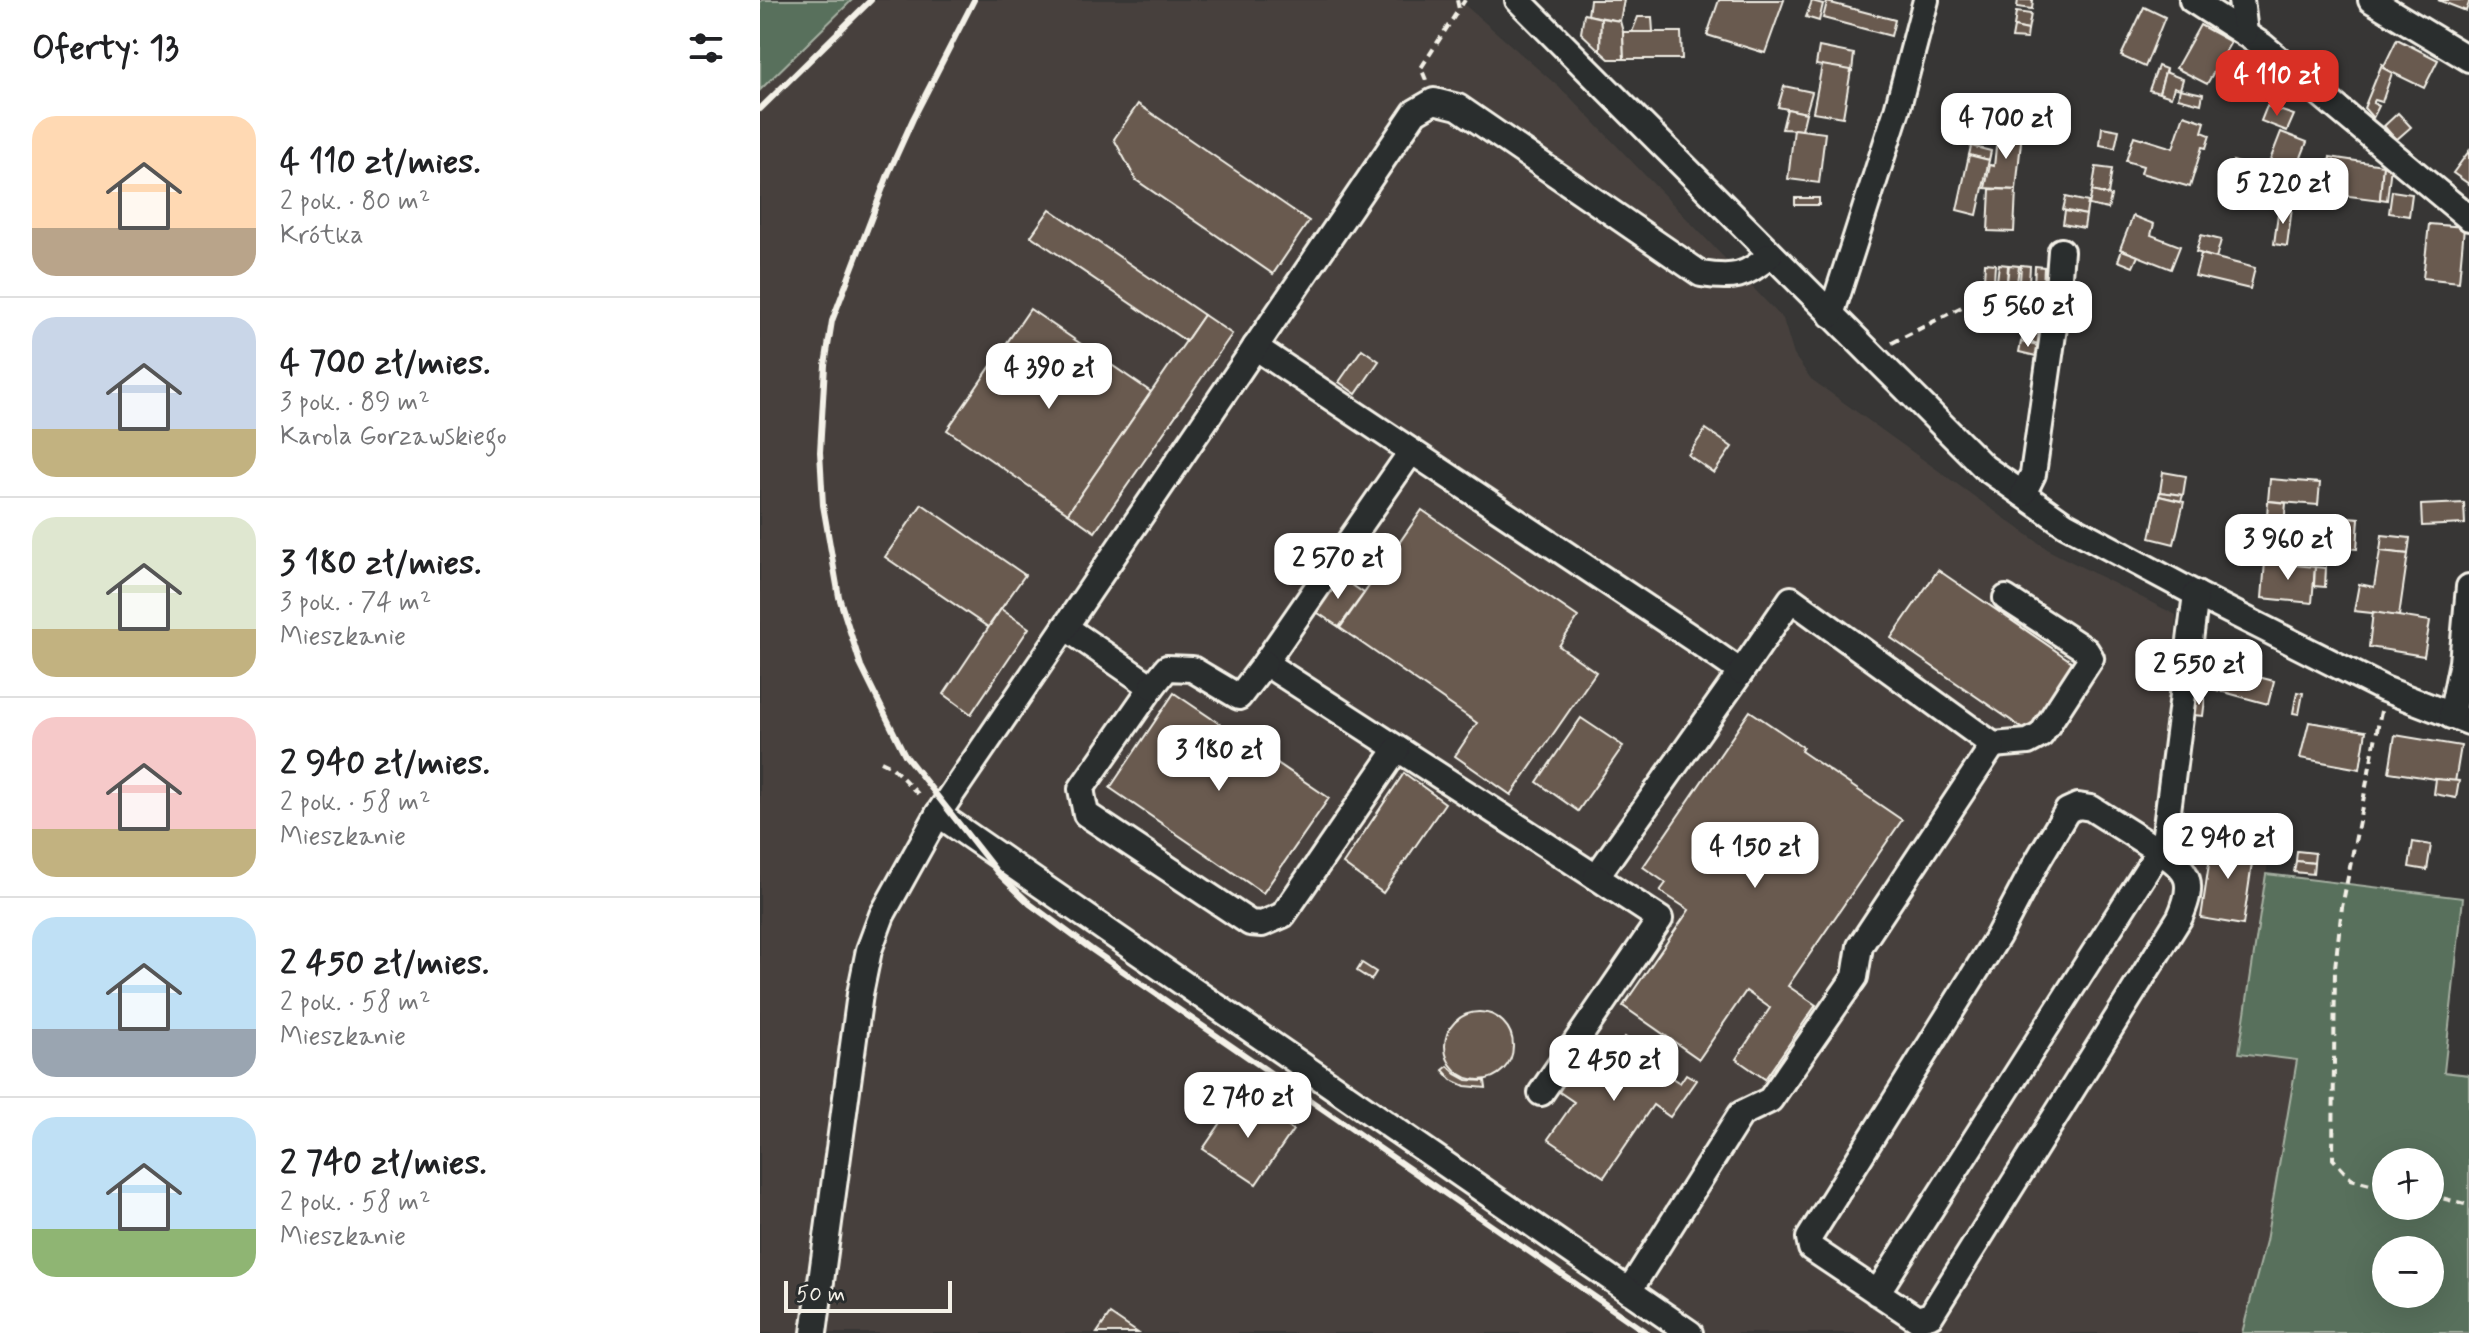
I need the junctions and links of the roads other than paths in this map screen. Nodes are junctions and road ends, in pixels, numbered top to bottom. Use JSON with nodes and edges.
{"nodes":[{"id":1,"x":1518,"y":0,"type":"edge"},
{"id":2,"x":1926,"y":0,"type":"edge"},
{"id":3,"x":2192,"y":0,"type":"edge"},
{"id":4,"x":2241,"y":0,"type":"edge"},
{"id":5,"x":2371,"y":0,"type":"edge"},
{"id":6,"x":2245,"y":33,"type":"junction"},
{"id":7,"x":2469,"y":59,"type":"edge"},
{"id":8,"x":2469,"y":218,"type":"edge"},
{"id":9,"x":2061,"y":251,"type":"dead end"},
{"id":10,"x":1770,"y":255,"type":"junction"},
{"id":11,"x":1831,"y":315,"type":"junction"},
{"id":12,"x":1255,"y":347,"type":"junction"},
{"id":13,"x":1411,"y":452,"type":"junction"},
{"id":14,"x":2023,"y":494,"type":"junction"},
{"id":15,"x":2469,"y":587,"type":"edge"},
{"id":16,"x":2196,"y":594,"type":"junction"},
{"id":17,"x":2006,"y":598,"type":"dead end"},
{"id":18,"x":1065,"y":627,"type":"junction"},
{"id":19,"x":1265,"y":663,"type":"junction"},
{"id":20,"x":1741,"y":672,"type":"junction"},
{"id":21,"x":1152,"y":687,"type":"junction"},
{"id":22,"x":2460,"y":719,"type":"edge"},
{"id":23,"x":1993,"y":745,"type":"junction"},
{"id":24,"x":1397,"y":749,"type":"junction"},
{"id":25,"x":938,"y":814,"type":"junction"},
{"id":26,"x":2159,"y":851,"type":"junction"},
{"id":27,"x":1596,"y":877,"type":"junction"},
{"id":28,"x":1541,"y":1093,"type":"dead end"},
{"id":29,"x":1629,"y":1291,"type":"junction"},
{"id":30,"x":1877,"y":1293,"type":"junction"},
{"id":31,"x":814,"y":1333,"type":"edge"},
{"id":32,"x":1690,"y":1333,"type":"edge"}],
"edges":[{"from":1,"to":10,"type":"street"},
{"from":2,"to":11,"type":"street"},
{"from":3,"to":6,"type":"street"},
{"from":4,"to":6,"type":"street"},
{"from":5,"to":7,"type":"street"},
{"from":6,"to":8,"type":"street"},
{"from":9,"to":14,"type":"street"},
{"from":10,"to":11,"type":"street"},
{"from":10,"to":12,"type":"street"},
{"from":11,"to":14,"type":"street"},
{"from":12,"to":13,"type":"street"},
{"from":12,"to":18,"type":"street"},
{"from":13,"to":19,"type":"street"},
{"from":13,"to":20,"type":"street"},
{"from":14,"to":16,"type":"street"},
{"from":15,"to":22,"type":"street"},
{"from":16,"to":22,"type":"street"},
{"from":16,"to":26,"type":"street"},
{"from":17,"to":23,"type":"street"},
{"from":18,"to":21,"type":"street"},
{"from":18,"to":25,"type":"street"},
{"from":19,"to":21,"type":"street"},
{"from":19,"to":24,"type":"street"},
{"from":20,"to":23,"type":"street"},
{"from":20,"to":27,"type":"street"},
{"from":21,"to":24,"type":"street"},
{"from":23,"to":29,"type":"street"},
{"from":24,"to":27,"type":"street"},
{"from":25,"to":29,"type":"street"},
{"from":25,"to":31,"type":"street"},
{"from":26,"to":30,"type":"street"},
{"from":26,"to":30,"type":"street"},
{"from":26,"to":30,"type":"street"},
{"from":27,"to":28,"type":"street"},
{"from":29,"to":32,"type":"street"}]}
